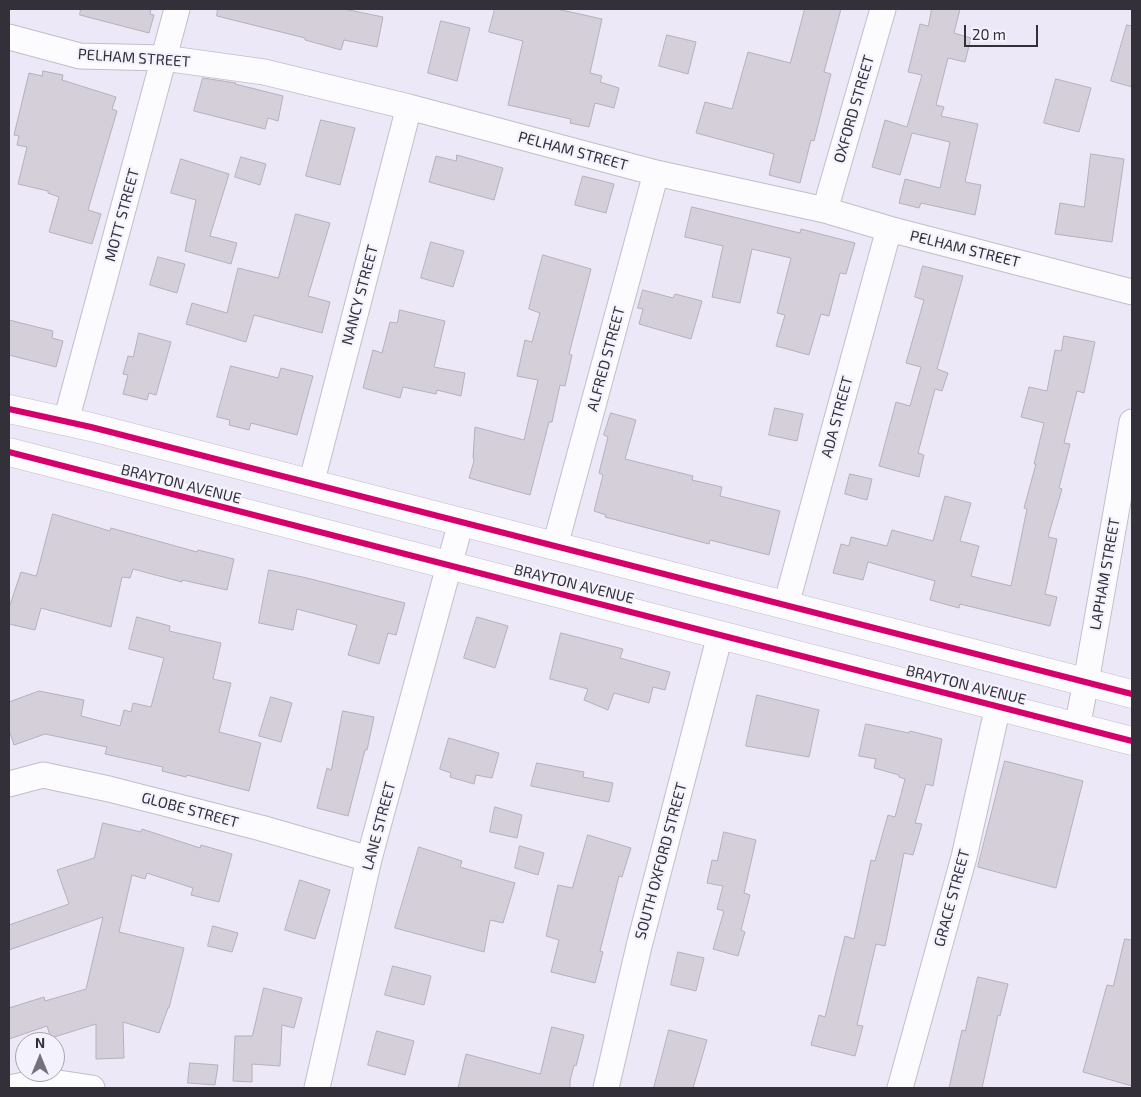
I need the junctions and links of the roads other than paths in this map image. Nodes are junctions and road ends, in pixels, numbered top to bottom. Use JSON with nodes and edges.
{"nodes":[{"id":1,"x":177,"y":9,"type":"edge"},
{"id":2,"x":883,"y":9,"type":"edge"},
{"id":3,"x":9,"y":38,"type":"edge"},
{"id":4,"x":164,"y":58,"type":"junction"},
{"id":5,"x":409,"y":107,"type":"junction"},
{"id":6,"x":656,"y":173,"type":"junction"},
{"id":7,"x":825,"y":210,"type":"junction"},
{"id":8,"x":889,"y":229,"type":"junction"},
{"id":9,"x":1132,"y":292,"type":"edge"},
{"id":10,"x":9,"y":409,"type":"edge"},
{"id":11,"x":66,"y":421,"type":"junction"},
{"id":12,"x":1132,"y":422,"type":"edge"},
{"id":13,"x":9,"y":452,"type":"edge"},
{"id":14,"x":311,"y":484,"type":"junction"},
{"id":15,"x":460,"y":522,"type":"junction"},
{"id":16,"x":555,"y":546,"type":"junction"},
{"id":17,"x":449,"y":565,"type":"junction"},
{"id":18,"x":786,"y":605,"type":"junction"},
{"id":19,"x":720,"y":635,"type":"junction"},
{"id":20,"x":1086,"y":682,"type":"junction"},
{"id":21,"x":1132,"y":694,"type":"edge"},
{"id":22,"x":998,"y":706,"type":"junction"},
{"id":23,"x":1077,"y":727,"type":"junction"},
{"id":24,"x":1132,"y":741,"type":"edge"},
{"id":25,"x":9,"y":784,"type":"edge"},
{"id":26,"x":369,"y":859,"type":"junction"},
{"id":27,"x":46,"y":1085,"type":"edge"},
{"id":28,"x":9,"y":1088,"type":"edge"},
{"id":29,"x":92,"y":1088,"type":"edge"},
{"id":30,"x":317,"y":1088,"type":"edge"},
{"id":31,"x":606,"y":1088,"type":"edge"},
{"id":32,"x":900,"y":1088,"type":"edge"}],
"edges":[{"from":1,"to":4,"type":"street","name":"MOTT STREET"},
{"from":2,"to":7,"type":"street","name":"OXFORD STREET"},
{"from":3,"to":4,"type":"street","name":"PELHAM STREET"},
{"from":4,"to":5,"type":"street","name":"PELHAM STREET"},
{"from":4,"to":11,"type":"street","name":"MOTT STREET"},
{"from":5,"to":6,"type":"street","name":"PELHAM STREET"},
{"from":5,"to":14,"type":"street","name":"NANCY STREET"},
{"from":6,"to":7,"type":"street","name":"PELHAM STREET"},
{"from":6,"to":16,"type":"street","name":"ALFRED STREET"},
{"from":7,"to":8,"type":"street","name":"PELHAM STREET"},
{"from":8,"to":9,"type":"street","name":"PELHAM STREET"},
{"from":8,"to":18,"type":"street","name":"ADA STREET"},
{"from":10,"to":11,"type":"main road"},
{"from":11,"to":14,"type":"main road"},
{"from":12,"to":20,"type":"street","name":"LAPHAM STREET"},
{"from":13,"to":17,"type":"main road","name":"BRAYTON AVENUE"},
{"from":14,"to":15,"type":"main road"},
{"from":15,"to":16,"type":"main road"},
{"from":15,"to":17,"type":"street","name":"LANE STREET"},
{"from":16,"to":18,"type":"main road"},
{"from":17,"to":19,"type":"main road","name":"BRAYTON AVENUE"},
{"from":17,"to":26,"type":"street","name":"LANE STREET"},
{"from":18,"to":20,"type":"main road"},
{"from":19,"to":22,"type":"main road","name":"BRAYTON AVENUE"},
{"from":19,"to":31,"type":"street","name":"SOUTH OXFORD STREET"},
{"from":20,"to":21,"type":"main road"},
{"from":20,"to":23,"type":"street","name":"LAPHAM STREET"},
{"from":22,"to":23,"type":"main road","name":"BRAYTON AVENUE"},
{"from":22,"to":32,"type":"street","name":"GRACE STREET"},
{"from":23,"to":24,"type":"main road","name":"BRAYTON AVENUE"},
{"from":25,"to":26,"type":"street","name":"GLOBE STREET"},
{"from":26,"to":30,"type":"street","name":"LANE STREET"},
{"from":27,"to":28,"type":"street"},
{"from":27,"to":29,"type":"street"}]}
